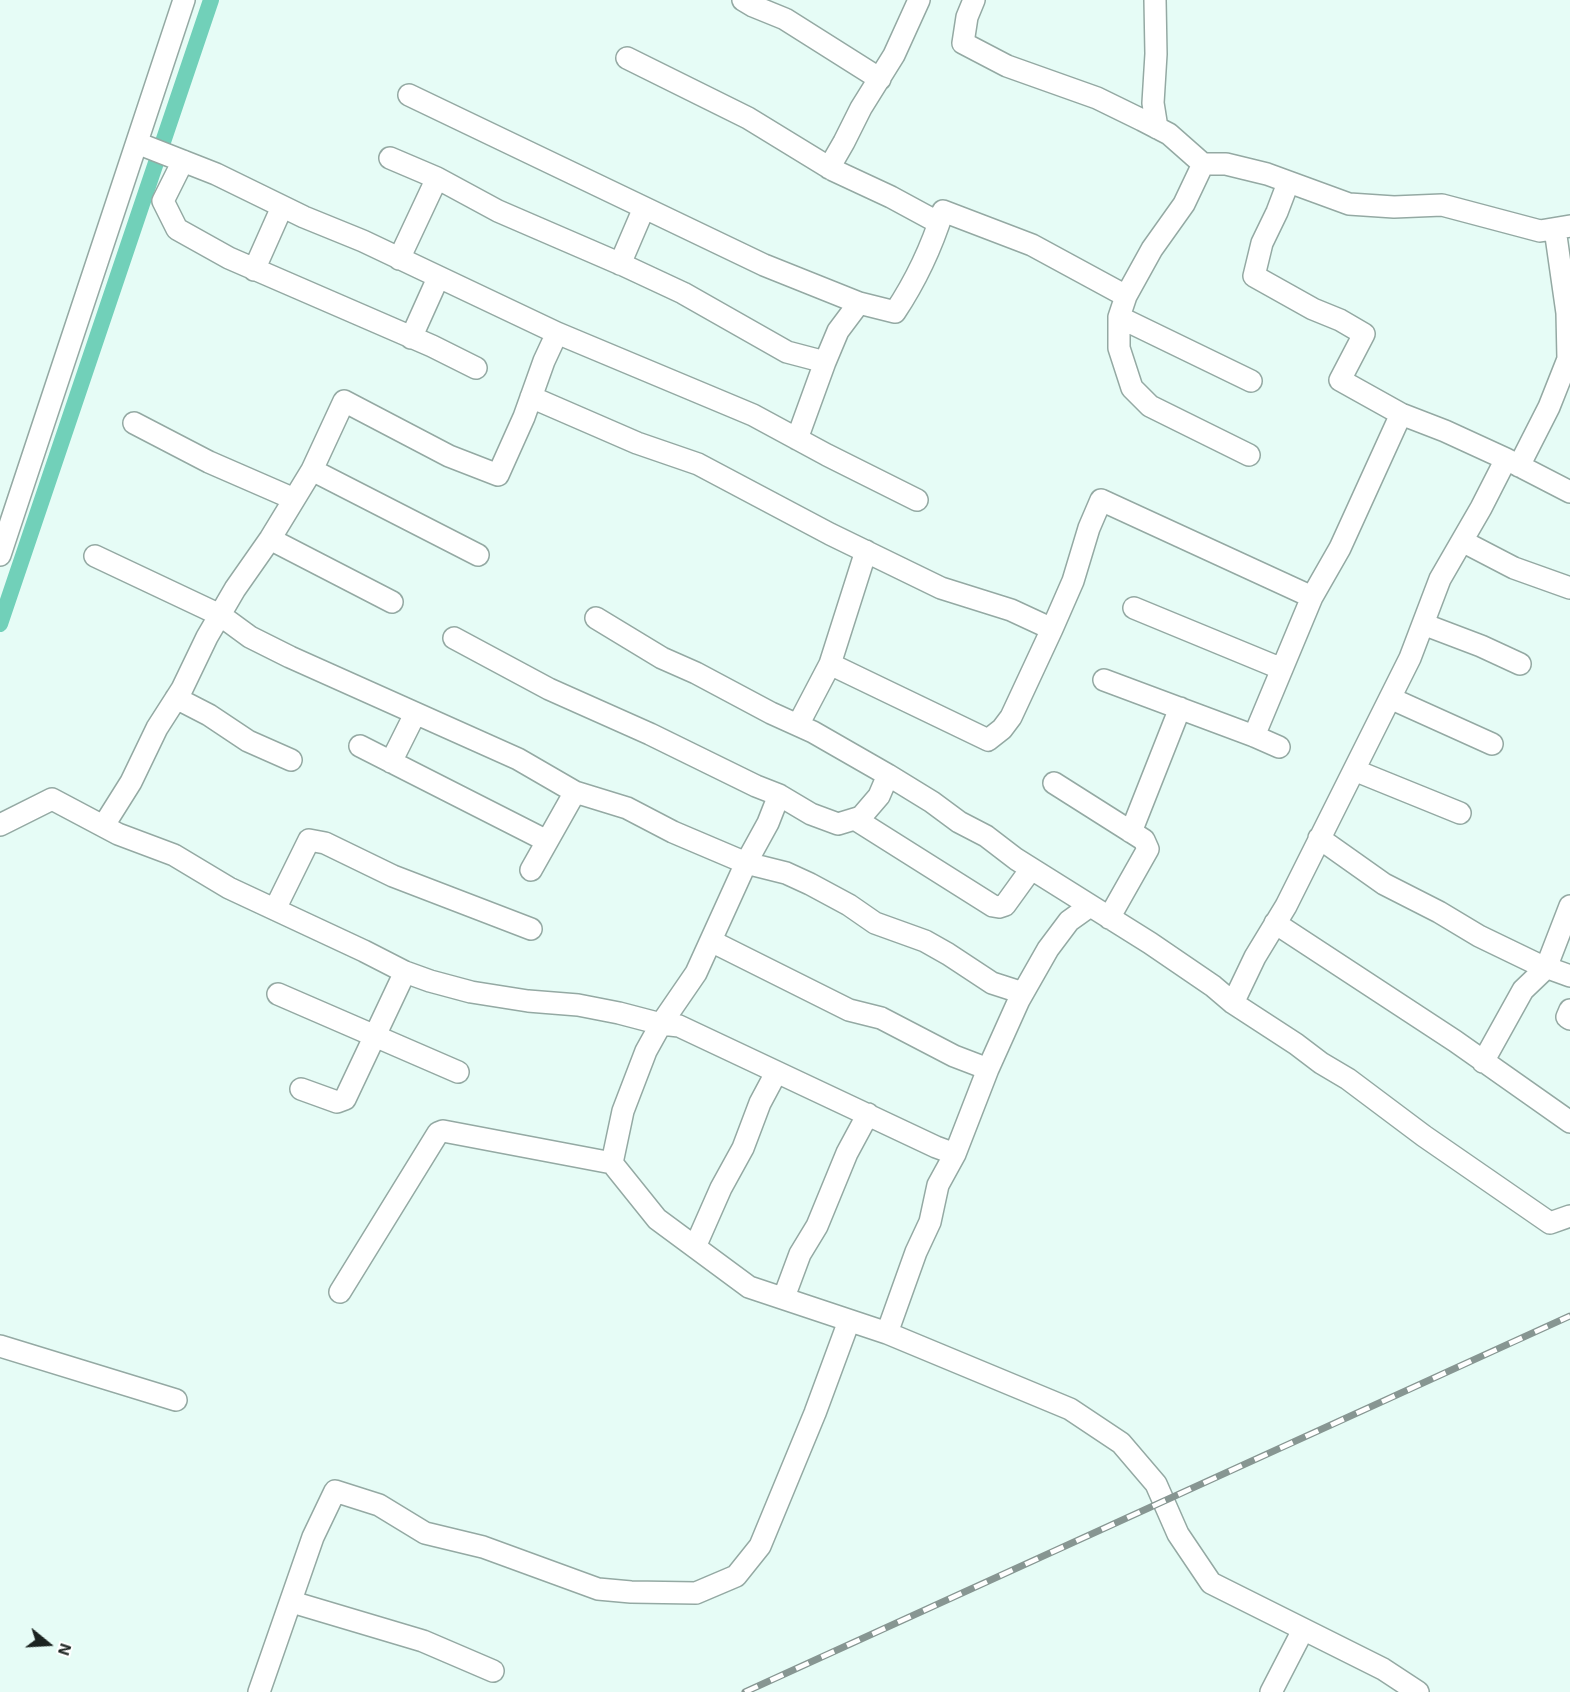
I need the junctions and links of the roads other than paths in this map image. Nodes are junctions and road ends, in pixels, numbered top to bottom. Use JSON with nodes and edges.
{"nodes":[{"id":1,"x":184,"y":0,"type":"edge"},
{"id":2,"x":743,"y":0,"type":"edge"},
{"id":3,"x":920,"y":0,"type":"edge"},
{"id":4,"x":974,"y":0,"type":"edge"},
{"id":5,"x":1155,"y":0,"type":"edge"},
{"id":6,"x":627,"y":58,"type":"dead end"},
{"id":7,"x":880,"y":79,"type":"junction"},
{"id":8,"x":409,"y":95,"type":"dead end"},
{"id":9,"x":1156,"y":128,"type":"junction"},
{"id":10,"x":137,"y":143,"type":"junction"},
{"id":11,"x":390,"y":158,"type":"dead end"},
{"id":12,"x":179,"y":159,"type":"junction"},
{"id":13,"x":1203,"y":164,"type":"junction"},
{"id":14,"x":829,"y":168,"type":"junction"},
{"id":15,"x":437,"y":178,"type":"junction"},
{"id":16,"x":1288,"y":183,"type":"junction"},
{"id":17,"x":282,"y":207,"type":"junction"},
{"id":18,"x":644,"y":208,"type":"junction"},
{"id":19,"x":939,"y":223,"type":"junction"},
{"id":20,"x":1562,"y":227,"type":"edge"},
{"id":21,"x":399,"y":259,"type":"junction"},
{"id":22,"x":620,"y":264,"type":"junction"},
{"id":23,"x":254,"y":270,"type":"junction"},
{"id":24,"x":438,"y":278,"type":"junction"},
{"id":25,"x":1126,"y":296,"type":"junction"},
{"id":26,"x":859,"y":303,"type":"junction"},
{"id":27,"x":1119,"y":317,"type":"junction"},
{"id":28,"x":557,"y":333,"type":"junction"},
{"id":29,"x":411,"y":338,"type":"junction"},
{"id":30,"x":825,"y":362,"type":"junction"},
{"id":31,"x":477,"y":368,"type":"dead end"},
{"id":32,"x":1251,"y":381,"type":"dead end"},
{"id":33,"x":531,"y":397,"type":"junction"},
{"id":34,"x":1401,"y":414,"type":"junction"},
{"id":35,"x":134,"y":423,"type":"dead end"},
{"id":36,"x":797,"y":439,"type":"junction"},
{"id":37,"x":1249,"y":455,"type":"dead end"},
{"id":38,"x":1512,"y":463,"type":"junction"},
{"id":39,"x":312,"y":470,"type":"junction"},
{"id":40,"x":1570,"y":492,"type":"edge"},
{"id":41,"x":294,"y":500,"type":"junction"},
{"id":42,"x":917,"y":500,"type":"dead end"},
{"id":43,"x":270,"y":539,"type":"junction"},
{"id":44,"x":1462,"y":541,"type":"junction"},
{"id":45,"x":866,"y":551,"type":"junction"},
{"id":46,"x":0,"y":555,"type":"edge"},
{"id":47,"x":478,"y":555,"type":"dead end"},
{"id":48,"x":95,"y":556,"type":"dead end"},
{"id":49,"x":1570,"y":588,"type":"edge"},
{"id":50,"x":1312,"y":597,"type":"junction"},
{"id":51,"x":392,"y":602,"type":"dead end"},
{"id":52,"x":1134,"y":608,"type":"dead end"},
{"id":53,"x":220,"y":615,"type":"junction"},
{"id":54,"x":596,"y":618,"type":"dead end"},
{"id":55,"x":1423,"y":624,"type":"junction"},
{"id":56,"x":1052,"y":629,"type":"junction"},
{"id":57,"x":454,"y":638,"type":"dead end"},
{"id":58,"x":830,"y":664,"type":"junction"},
{"id":59,"x":1520,"y":664,"type":"dead end"},
{"id":60,"x":1282,"y":669,"type":"junction"},
{"id":61,"x":1104,"y":680,"type":"dead end"},
{"id":62,"x":176,"y":698,"type":"junction"},
{"id":63,"x":1390,"y":698,"type":"junction"},
{"id":64,"x":1180,"y":708,"type":"junction"},
{"id":65,"x":415,"y":714,"type":"junction"},
{"id":66,"x":798,"y":726,"type":"junction"},
{"id":67,"x":1254,"y":736,"type":"junction"},
{"id":68,"x":1492,"y":744,"type":"dead end"},
{"id":69,"x":360,"y":746,"type":"dead end"},
{"id":70,"x":1279,"y":747,"type":"dead end"},
{"id":71,"x":291,"y":760,"type":"dead end"},
{"id":72,"x":391,"y":762,"type":"junction"},
{"id":73,"x":1354,"y":770,"type":"junction"},
{"id":74,"x":888,"y":775,"type":"junction"},
{"id":75,"x":1054,"y":783,"type":"dead end"},
{"id":76,"x":575,"y":792,"type":"junction"},
{"id":77,"x":779,"y":795,"type":"junction"},
{"id":78,"x":1461,"y":813,"type":"dead end"},
{"id":79,"x":855,"y":819,"type":"junction"},
{"id":80,"x":0,"y":825,"type":"edge"},
{"id":81,"x":104,"y":825,"type":"junction"},
{"id":82,"x":1131,"y":832,"type":"junction"},
{"id":83,"x":1319,"y":838,"type":"junction"},
{"id":84,"x":547,"y":841,"type":"junction"},
{"id":85,"x":746,"y":863,"type":"junction"},
{"id":86,"x":1031,"y":869,"type":"junction"},
{"id":87,"x":531,"y":870,"type":"dead end"},
{"id":88,"x":1090,"y":906,"type":"junction"},
{"id":89,"x":1570,"y":906,"type":"edge"},
{"id":90,"x":275,"y":909,"type":"junction"},
{"id":91,"x":1109,"y":918,"type":"junction"},
{"id":92,"x":1275,"y":923,"type":"junction"},
{"id":93,"x":531,"y":929,"type":"dead end"},
{"id":94,"x":711,"y":941,"type":"junction"},
{"id":95,"x":1546,"y":968,"type":"junction"},
{"id":96,"x":405,"y":972,"type":"junction"},
{"id":97,"x":1570,"y":976,"type":"edge"},
{"id":98,"x":1023,"y":993,"type":"junction"},
{"id":99,"x":278,"y":994,"type":"dead end"},
{"id":100,"x":1233,"y":1003,"type":"junction"},
{"id":101,"x":1570,"y":1010,"type":"edge"},
{"id":102,"x":1570,"y":1018,"type":"edge"},
{"id":103,"x":661,"y":1024,"type":"junction"},
{"id":104,"x":374,"y":1036,"type":"junction"},
{"id":105,"x":1483,"y":1062,"type":"junction"},
{"id":106,"x":988,"y":1069,"type":"junction"},
{"id":107,"x":458,"y":1072,"type":"dead end"},
{"id":108,"x":776,"y":1072,"type":"junction"},
{"id":109,"x":301,"y":1089,"type":"dead end"},
{"id":110,"x":868,"y":1114,"type":"junction"},
{"id":111,"x":1570,"y":1122,"type":"edge"},
{"id":112,"x":955,"y":1154,"type":"junction"},
{"id":113,"x":612,"y":1163,"type":"junction"},
{"id":114,"x":1570,"y":1216,"type":"edge"},
{"id":115,"x":695,"y":1247,"type":"junction"},
{"id":116,"x":340,"y":1292,"type":"dead end"},
{"id":117,"x":784,"y":1297,"type":"junction"},
{"id":118,"x":849,"y":1321,"type":"junction"},
{"id":119,"x":887,"y":1333,"type":"junction"},
{"id":120,"x":0,"y":1346,"type":"edge"},
{"id":121,"x":176,"y":1400,"type":"dead end"},
{"id":122,"x":292,"y":1602,"type":"junction"},
{"id":123,"x":1303,"y":1630,"type":"junction"},
{"id":124,"x":493,"y":1671,"type":"dead end"},
{"id":125,"x":259,"y":1692,"type":"edge"},
{"id":126,"x":1271,"y":1692,"type":"edge"},
{"id":127,"x":1418,"y":1692,"type":"edge"}],
"edges":[{"from":1,"to":10,"type":"street"},
{"from":2,"to":7,"type":"street"},
{"from":3,"to":7,"type":"street"},
{"from":4,"to":9,"type":"street"},
{"from":5,"to":9,"type":"street"},
{"from":6,"to":14,"type":"street"},
{"from":7,"to":14,"type":"street"},
{"from":8,"to":18,"type":"street"},
{"from":9,"to":13,"type":"street"},
{"from":10,"to":12,"type":"street"},
{"from":10,"to":46,"type":"street"},
{"from":11,"to":15,"type":"street"},
{"from":12,"to":17,"type":"street"},
{"from":12,"to":23,"type":"street"},
{"from":13,"to":16,"type":"street"},
{"from":13,"to":25,"type":"street"},
{"from":14,"to":19,"type":"street"},
{"from":15,"to":21,"type":"street"},
{"from":15,"to":22,"type":"street"},
{"from":16,"to":20,"type":"street"},
{"from":16,"to":34,"type":"street"},
{"from":17,"to":21,"type":"street"},
{"from":17,"to":23,"type":"street"},
{"from":18,"to":22,"type":"street"},
{"from":18,"to":26,"type":"street"},
{"from":19,"to":25,"type":"street"},
{"from":19,"to":26,"type":"street"},
{"from":20,"to":38,"type":"street"},
{"from":21,"to":24,"type":"street"},
{"from":22,"to":30,"type":"street"},
{"from":23,"to":29,"type":"street"},
{"from":24,"to":28,"type":"street"},
{"from":24,"to":29,"type":"street"},
{"from":25,"to":27,"type":"street"},
{"from":26,"to":30,"type":"street"},
{"from":27,"to":32,"type":"street"},
{"from":27,"to":37,"type":"street"},
{"from":28,"to":33,"type":"street"},
{"from":28,"to":36,"type":"street"},
{"from":29,"to":31,"type":"street"},
{"from":30,"to":36,"type":"street"},
{"from":33,"to":39,"type":"street"},
{"from":33,"to":45,"type":"street"},
{"from":34,"to":38,"type":"street"},
{"from":34,"to":50,"type":"street"},
{"from":35,"to":41,"type":"street"},
{"from":36,"to":42,"type":"street"},
{"from":38,"to":40,"type":"street"},
{"from":38,"to":44,"type":"street"},
{"from":39,"to":41,"type":"street"},
{"from":39,"to":47,"type":"street"},
{"from":41,"to":43,"type":"street"},
{"from":43,"to":51,"type":"street"},
{"from":43,"to":53,"type":"street"},
{"from":44,"to":49,"type":"street"},
{"from":44,"to":55,"type":"street"},
{"from":45,"to":56,"type":"street"},
{"from":45,"to":58,"type":"street"},
{"from":48,"to":53,"type":"street"},
{"from":50,"to":56,"type":"street"},
{"from":50,"to":60,"type":"street"},
{"from":52,"to":60,"type":"street"},
{"from":53,"to":62,"type":"street"},
{"from":53,"to":65,"type":"street"},
{"from":54,"to":66,"type":"street"},
{"from":55,"to":59,"type":"street"},
{"from":55,"to":63,"type":"street"},
{"from":56,"to":58,"type":"street"},
{"from":57,"to":77,"type":"street"},
{"from":58,"to":66,"type":"street"},
{"from":60,"to":67,"type":"street"},
{"from":61,"to":64,"type":"street"},
{"from":62,"to":71,"type":"street"},
{"from":62,"to":81,"type":"street"},
{"from":63,"to":68,"type":"street"},
{"from":63,"to":73,"type":"street"},
{"from":64,"to":67,"type":"street"},
{"from":64,"to":82,"type":"street"},
{"from":65,"to":72,"type":"street"},
{"from":65,"to":76,"type":"street"},
{"from":66,"to":74,"type":"street"},
{"from":67,"to":70,"type":"street"},
{"from":69,"to":72,"type":"street"},
{"from":72,"to":84,"type":"street"},
{"from":73,"to":78,"type":"street"},
{"from":73,"to":83,"type":"street"},
{"from":74,"to":79,"type":"street"},
{"from":74,"to":86,"type":"street"},
{"from":75,"to":82,"type":"street"},
{"from":76,"to":84,"type":"street"},
{"from":76,"to":85,"type":"street"},
{"from":77,"to":79,"type":"street"},
{"from":77,"to":85,"type":"street"},
{"from":79,"to":86,"type":"street"},
{"from":80,"to":81,"type":"street"},
{"from":81,"to":90,"type":"street"},
{"from":82,"to":91,"type":"street"},
{"from":83,"to":92,"type":"street"},
{"from":83,"to":95,"type":"street"},
{"from":84,"to":87,"type":"street"},
{"from":85,"to":94,"type":"street"},
{"from":85,"to":98,"type":"street"},
{"from":86,"to":88,"type":"street"},
{"from":88,"to":91,"type":"street"},
{"from":88,"to":98,"type":"street"},
{"from":89,"to":95,"type":"street"},
{"from":90,"to":93,"type":"street"},
{"from":90,"to":96,"type":"street"},
{"from":91,"to":100,"type":"street"},
{"from":92,"to":100,"type":"street"},
{"from":92,"to":105,"type":"street"},
{"from":94,"to":103,"type":"street"},
{"from":94,"to":106,"type":"street"},
{"from":95,"to":97,"type":"street"},
{"from":95,"to":105,"type":"street"},
{"from":96,"to":103,"type":"street"},
{"from":96,"to":104,"type":"street"},
{"from":98,"to":106,"type":"street"},
{"from":99,"to":104,"type":"street"},
{"from":100,"to":114,"type":"street"},
{"from":101,"to":102,"type":"street"},
{"from":103,"to":108,"type":"street"},
{"from":103,"to":113,"type":"street"},
{"from":104,"to":107,"type":"street"},
{"from":104,"to":109,"type":"street"},
{"from":105,"to":111,"type":"street"},
{"from":106,"to":112,"type":"street"},
{"from":108,"to":110,"type":"street"},
{"from":108,"to":115,"type":"street"},
{"from":110,"to":112,"type":"street"},
{"from":110,"to":117,"type":"street"},
{"from":112,"to":119,"type":"street"},
{"from":113,"to":115,"type":"street"},
{"from":113,"to":116,"type":"street"},
{"from":115,"to":117,"type":"street"},
{"from":117,"to":118,"type":"street"},
{"from":118,"to":119,"type":"street"},
{"from":118,"to":122,"type":"street"},
{"from":119,"to":123,"type":"street"},
{"from":120,"to":121,"type":"street"},
{"from":122,"to":124,"type":"street"},
{"from":122,"to":125,"type":"street"},
{"from":123,"to":126,"type":"street"},
{"from":123,"to":127,"type":"street"}]}
